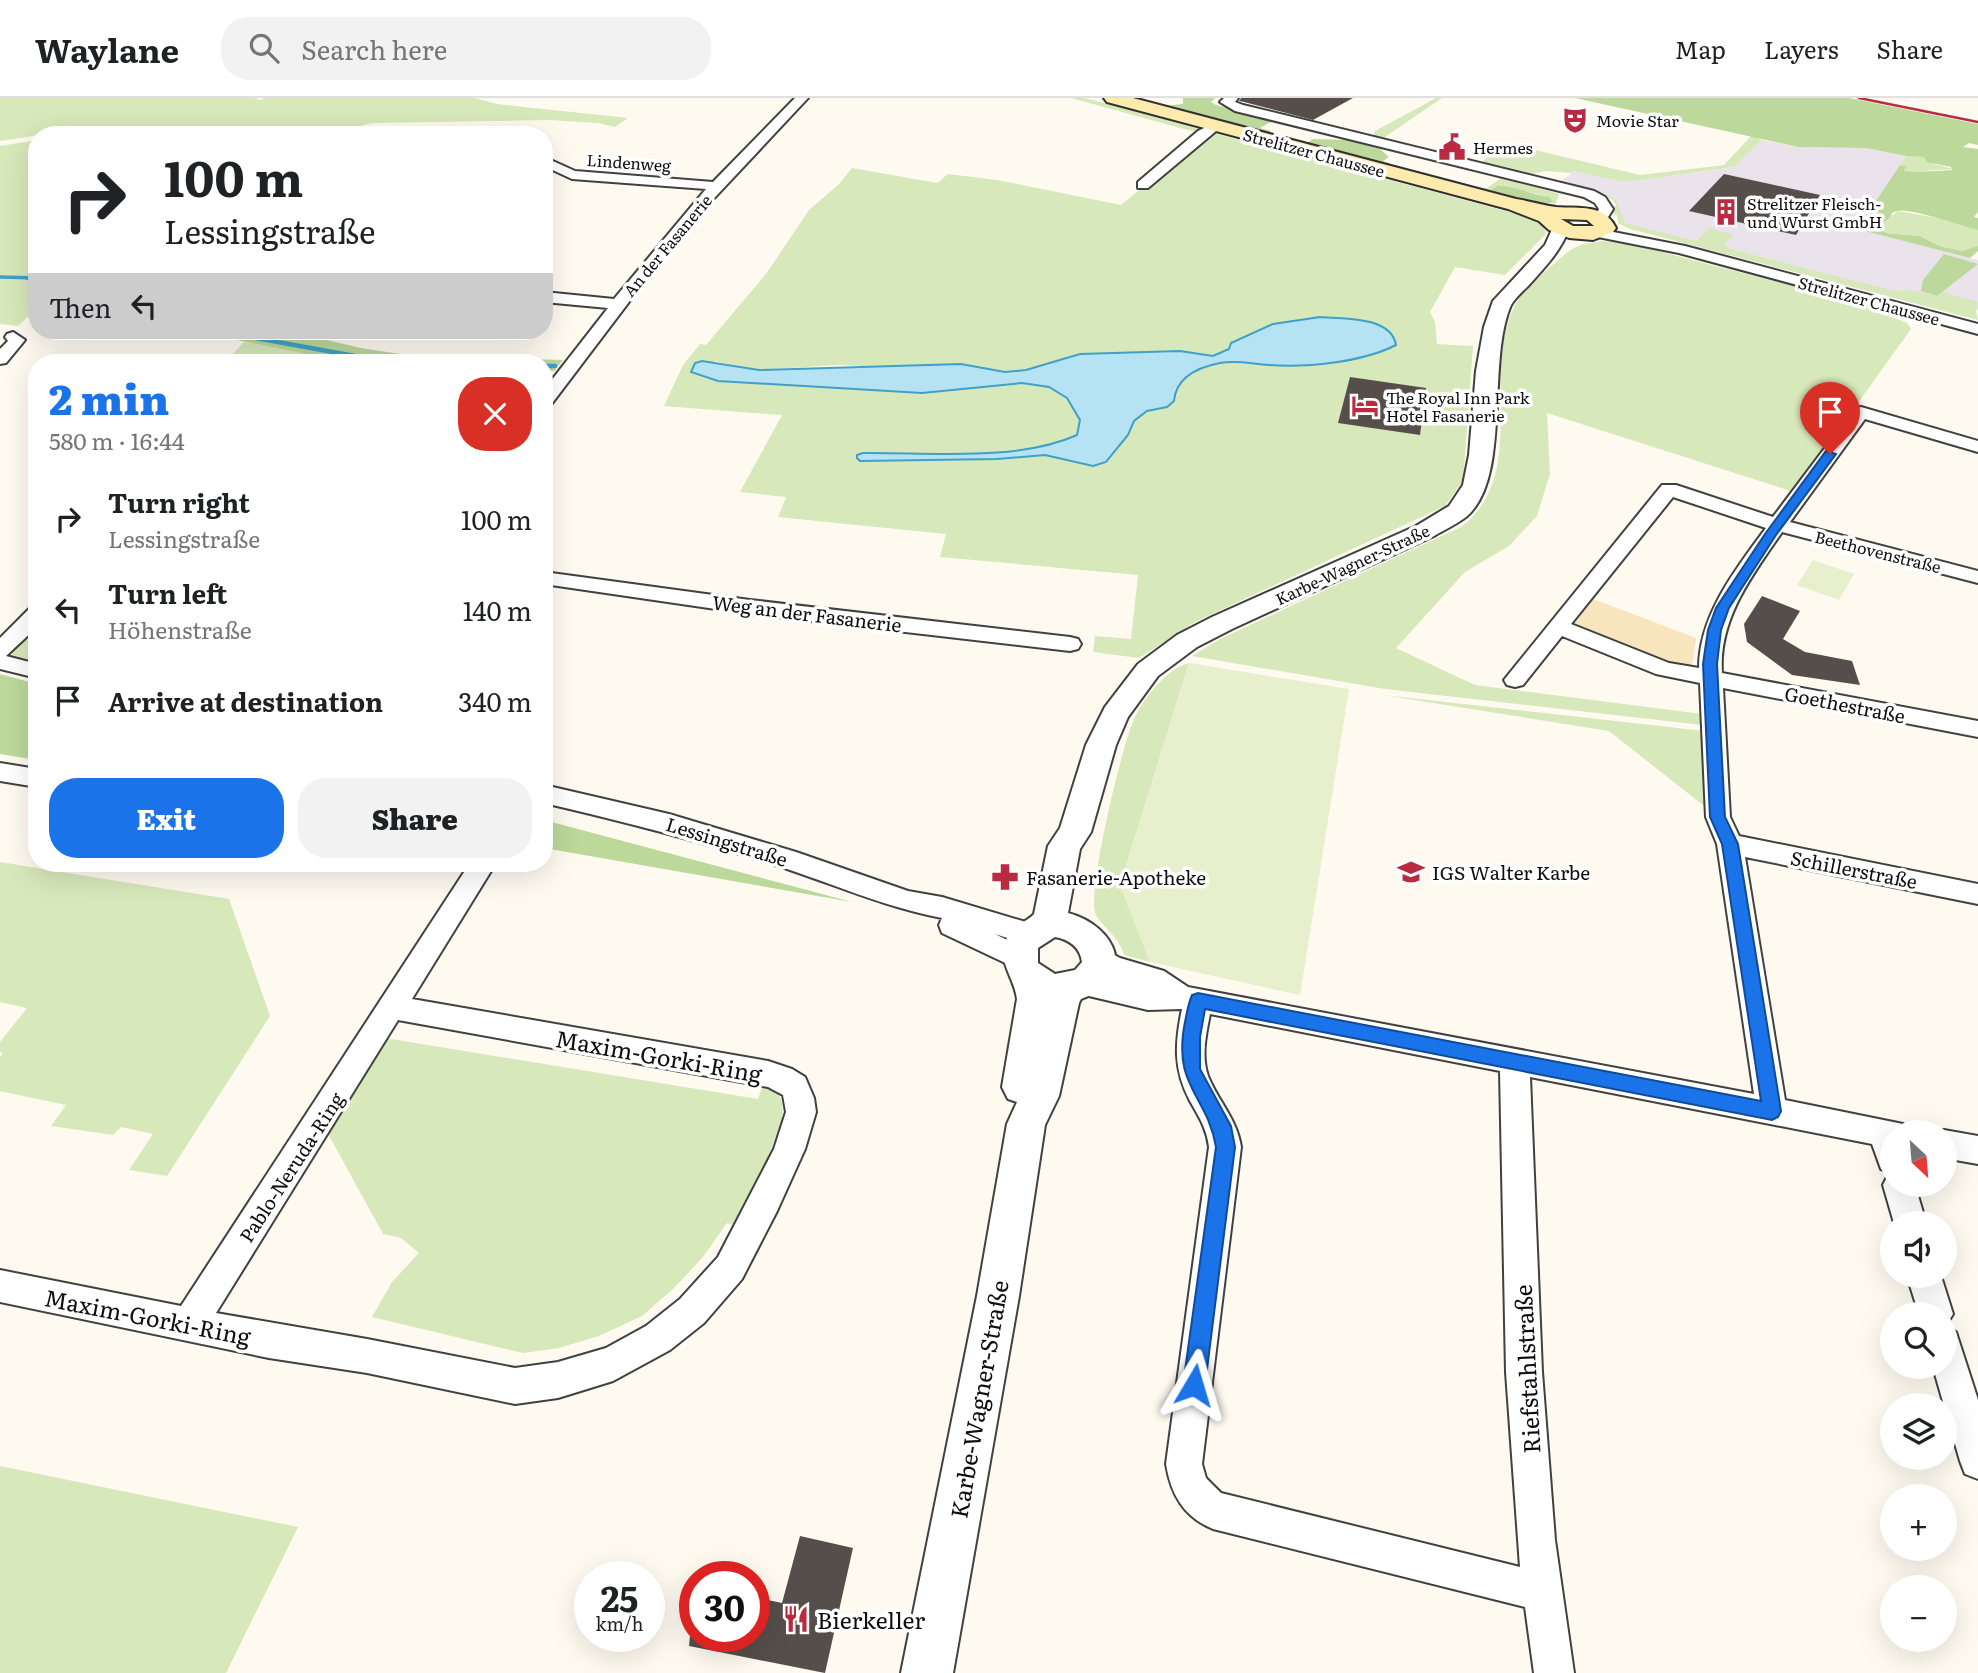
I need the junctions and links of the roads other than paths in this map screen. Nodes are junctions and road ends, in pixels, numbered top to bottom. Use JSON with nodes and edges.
{"nodes":[{"id":1,"x":802,"y":98,"type":"edge"},
{"id":2,"x":1112,"y":98,"type":"edge"},
{"id":3,"x":1232,"y":98,"type":"edge"},
{"id":4,"x":1216,"y":126,"type":"junction"},
{"id":5,"x":553,"y":164,"type":"edge"},
{"id":6,"x":559,"y":170,"type":"junction"},
{"id":7,"x":553,"y":172,"type":"edge"},
{"id":8,"x":1143,"y":185,"type":"dead end"},
{"id":9,"x":716,"y":186,"type":"junction"},
{"id":10,"x":1579,"y":224,"type":"junction"},
{"id":11,"x":553,"y":298,"type":"edge"},
{"id":12,"x":618,"y":304,"type":"junction"},
{"id":13,"x":1978,"y":329,"type":"edge"},
{"id":14,"x":13,"y":337,"type":"dead end"},
{"id":15,"x":0,"y":359,"type":"edge"},
{"id":16,"x":553,"y":389,"type":"edge"},
{"id":17,"x":1978,"y":447,"type":"edge"},
{"id":18,"x":1777,"y":526,"type":"junction"},
{"id":19,"x":1978,"y":577,"type":"edge"},
{"id":20,"x":553,"y":579,"type":"edge"},
{"id":21,"x":28,"y":623,"type":"edge"},
{"id":22,"x":1559,"y":627,"type":"junction"},
{"id":23,"x":1070,"y":644,"type":"dead end"},
{"id":24,"x":0,"y":651,"type":"edge"},
{"id":25,"x":0,"y":662,"type":"edge"},
{"id":26,"x":28,"y":669,"type":"edge"},
{"id":27,"x":1515,"y":680,"type":"dead end"},
{"id":28,"x":1711,"y":680,"type":"junction"},
{"id":29,"x":1978,"y":729,"type":"edge"},
{"id":30,"x":0,"y":772,"type":"edge"},
{"id":31,"x":28,"y":777,"type":"edge"},
{"id":32,"x":553,"y":796,"type":"edge"},
{"id":33,"x":1730,"y":844,"type":"junction"},
{"id":34,"x":477,"y":872,"type":"edge"},
{"id":35,"x":1978,"y":894,"type":"edge"},
{"id":36,"x":1057,"y":957,"type":"junction"},
{"id":37,"x":1190,"y":998,"type":"junction"},
{"id":38,"x":390,"y":1007,"type":"junction"},
{"id":39,"x":1515,"y":1063,"type":"junction"},
{"id":40,"x":1772,"y":1111,"type":"junction"},
{"id":41,"x":1880,"y":1140,"type":"edge"},
{"id":42,"x":1957,"y":1146,"type":"edge"},
{"id":43,"x":1978,"y":1150,"type":"edge"},
{"id":44,"x":0,"y":1286,"type":"edge"},
{"id":45,"x":200,"y":1327,"type":"junction"},
{"id":46,"x":1954,"y":1379,"type":"edge"},
{"id":47,"x":1978,"y":1461,"type":"edge"},
{"id":48,"x":1542,"y":1590,"type":"junction"},
{"id":49,"x":927,"y":1673,"type":"edge"},
{"id":50,"x":1555,"y":1673,"type":"edge"}],
"edges":[{"from":1,"to":9,"type":"street","name":"An der Fasanerie"},
{"from":2,"to":4,"type":"main road","name":"Strelitzer Chaussee"},
{"from":3,"to":10,"type":"street"},
{"from":4,"to":8,"type":"street"},
{"from":4,"to":10,"type":"main road","name":"Strelitzer Chaussee"},
{"from":5,"to":6,"type":"street","name":"Lindenweg"},
{"from":6,"to":7,"type":"street"},
{"from":6,"to":9,"type":"street","name":"Lindenweg"},
{"from":9,"to":12,"type":"street","name":"An der Fasanerie"},
{"from":10,"to":13,"type":"street","name":"Strelitzer Chaussee"},
{"from":10,"to":36,"type":"street","name":"Karbe-Wagner-Straße"},
{"from":11,"to":12,"type":"street"},
{"from":12,"to":16,"type":"street","name":"An der Fasanerie"},
{"from":14,"to":15,"type":"street"},
{"from":17,"to":18,"type":"street"},
{"from":18,"to":19,"type":"street","name":"Beethovenstraße"},
{"from":18,"to":22,"type":"street"},
{"from":18,"to":28,"type":"street"},
{"from":20,"to":23,"type":"street","name":"Weg an der Fasanerie"},
{"from":21,"to":24,"type":"street"},
{"from":22,"to":27,"type":"street"},
{"from":22,"to":28,"type":"street","name":"Goethestraße"},
{"from":25,"to":26,"type":"street"},
{"from":28,"to":29,"type":"street","name":"Goethestraße"},
{"from":28,"to":33,"type":"street"},
{"from":30,"to":31,"type":"street"},
{"from":32,"to":36,"type":"street","name":"Lessingstraße"},
{"from":33,"to":35,"type":"street","name":"Schillerstraße"},
{"from":33,"to":40,"type":"street"},
{"from":34,"to":38,"type":"street"},
{"from":36,"to":37,"type":"street","name":"Lessingstraße"},
{"from":36,"to":49,"type":"street","name":"Karbe-Wagner-Straße"},
{"from":37,"to":39,"type":"street","name":"Lessingstraße"},
{"from":37,"to":48,"type":"street"},
{"from":38,"to":45,"type":"street","name":"Pablo-Neruda-Ring"},
{"from":38,"to":45,"type":"street","name":"Maxim-Gorki-Ring"},
{"from":39,"to":40,"type":"street","name":"Lessingstraße"},
{"from":39,"to":48,"type":"street","name":"Riefstahlstraße"},
{"from":40,"to":41,"type":"street","name":"Lessingstraße"},
{"from":42,"to":43,"type":"street"},
{"from":44,"to":45,"type":"street","name":"Maxim-Gorki-Ring"},
{"from":46,"to":47,"type":"street"},
{"from":48,"to":50,"type":"street","name":"Riefstahlstraße"}]}
